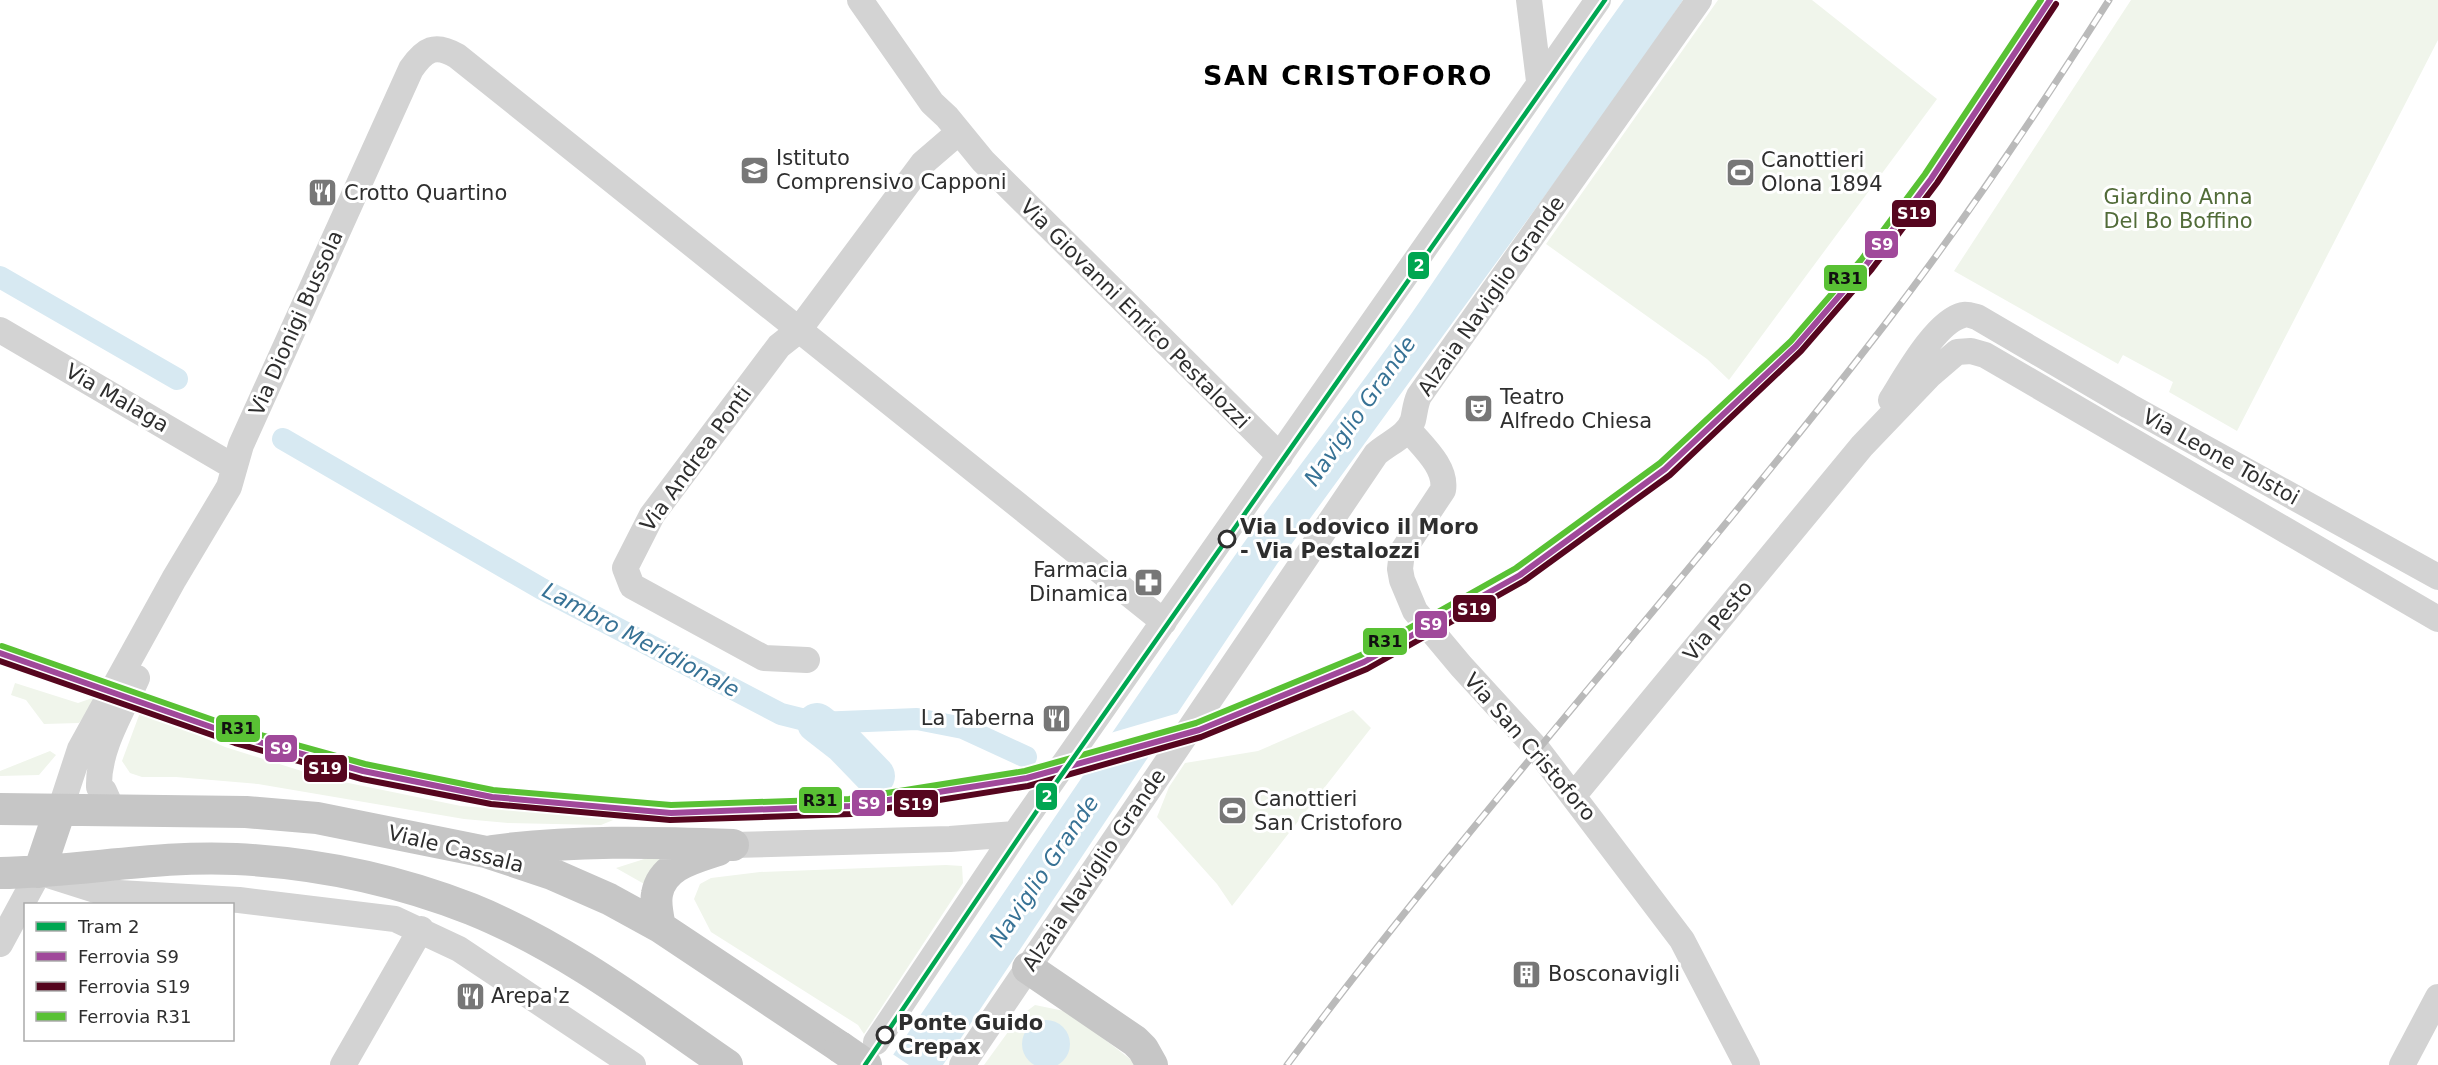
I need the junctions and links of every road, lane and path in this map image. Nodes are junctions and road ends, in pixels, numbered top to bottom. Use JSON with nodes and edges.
{"nodes":[{"id":1,"x":860,"y":0,"type":"edge"},
{"id":2,"x":1529,"y":0,"type":"edge"},
{"id":3,"x":1598,"y":0,"type":"edge"},
{"id":4,"x":1699,"y":0,"type":"edge"},
{"id":5,"x":1539,"y":81,"type":"junction"},
{"id":6,"x":958,"y":132,"type":"junction"},
{"id":7,"x":1964,"y":315,"type":"joint"},
{"id":8,"x":0,"y":330,"type":"edge"},
{"id":9,"x":798,"y":331,"type":"junction"},
{"id":10,"x":1957,"y":352,"type":"joint"},
{"id":11,"x":2039,"y":353,"type":"junction"},
{"id":12,"x":2023,"y":378,"type":"junction"},
{"id":13,"x":1408,"y":429,"type":"junction"},
{"id":14,"x":1862,"y":446,"type":"junction"},
{"id":15,"x":1280,"y":456,"type":"junction"},
{"id":16,"x":234,"y":467,"type":"junction"},
{"id":17,"x":2405,"y":559,"type":"junction"},
{"id":18,"x":2438,"y":577,"type":"edge"},
{"id":19,"x":2384,"y":588,"type":"junction"},
{"id":20,"x":162,"y":600,"type":"junction"},
{"id":21,"x":2438,"y":619,"type":"edge"},
{"id":22,"x":1164,"y":622,"type":"junction"},
{"id":23,"x":807,"y":660,"type":"dead end"},
{"id":24,"x":1574,"y":795,"type":"junction"},
{"id":25,"x":0,"y":809,"type":"edge"},
{"id":26,"x":112,"y":809,"type":"junction"},
{"id":27,"x":60,"y":810,"type":"junction"},
{"id":28,"x":1015,"y":834,"type":"junction"},
{"id":29,"x":733,"y":845,"type":"junction"},
{"id":30,"x":486,"y":852,"type":"junction"},
{"id":31,"x":39,"y":872,"type":"junction"},
{"id":32,"x":0,"y":873,"type":"edge"},
{"id":33,"x":660,"y":927,"type":"junction"},
{"id":34,"x":421,"y":929,"type":"junction"},
{"id":35,"x":0,"y":940,"type":"edge"},
{"id":36,"x":1028,"y":968,"type":"junction"},
{"id":37,"x":2438,"y":997,"type":"edge"},
{"id":38,"x":871,"y":1054,"type":"edge"},
{"id":39,"x":343,"y":1065,"type":"edge"},
{"id":40,"x":633,"y":1065,"type":"edge"},
{"id":41,"x":727,"y":1065,"type":"edge"},
{"id":42,"x":962,"y":1065,"type":"edge"},
{"id":43,"x":1152,"y":1065,"type":"edge"},
{"id":44,"x":1747,"y":1065,"type":"edge"},
{"id":45,"x":2402,"y":1065,"type":"edge"}],
"edges":[{"from":1,"to":6,"type":"street","name":"Via Giovanni Enrico Pestalozzi"},
{"from":2,"to":5,"type":"street"},
{"from":3,"to":5,"type":"street"},
{"from":4,"to":13,"type":"street","name":"Alzaia Naviglio Grande"},
{"from":5,"to":15,"type":"street"},
{"from":6,"to":9,"type":"street","name":"Via Andrea Ponti"},
{"from":6,"to":15,"type":"street","name":"Via Giovanni Enrico Pestalozzi"},
{"from":7,"to":11,"type":"street","name":"Via Leone Tolstoi"},
{"from":7,"to":14,"type":"street","name":"Via Pesto"},
{"from":8,"to":16,"type":"street","name":"Via Malaga"},
{"from":9,"to":16,"type":"street","name":"Via Dionigi Bussola"},
{"from":9,"to":22,"type":"street"},
{"from":9,"to":23,"type":"street","name":"Via Andrea Ponti"},
{"from":10,"to":12,"type":"street","name":"Via Leone Tolstoi"},
{"from":10,"to":14,"type":"street","name":"Via Pesto"},
{"from":11,"to":12,"type":"street"},
{"from":11,"to":17,"type":"street","name":"Via Leone Tolstoi"},
{"from":12,"to":19,"type":"street","name":"Via Leone Tolstoi"},
{"from":13,"to":24,"type":"street","name":"Via San Cristoforo"},
{"from":13,"to":36,"type":"street","name":"Alzaia Naviglio Grande"},
{"from":14,"to":24,"type":"street","name":"Via Pesto"},
{"from":15,"to":22,"type":"street"},
{"from":16,"to":20,"type":"street","name":"Via Dionigi Bussola"},
{"from":17,"to":18,"type":"street","name":"Via Leone Tolstoi"},
{"from":17,"to":19,"type":"street"},
{"from":19,"to":21,"type":"street","name":"Via Leone Tolstoi"},
{"from":20,"to":26,"type":"street","name":"Via Dionigi Bussola"},
{"from":20,"to":27,"type":"street","name":"Via Dionigi Bussola"},
{"from":22,"to":28,"type":"street"},
{"from":24,"to":44,"type":"street","name":"Via San Cristoforo"},
{"from":25,"to":27,"type":"main road","name":"Viale Cassala"},
{"from":26,"to":27,"type":"main road","name":"Viale Cassala"},
{"from":26,"to":30,"type":"main road","name":"Viale Cassala"},
{"from":27,"to":31,"type":"main road"},
{"from":28,"to":29,"type":"street"},
{"from":28,"to":38,"type":"street"},
{"from":29,"to":30,"type":"main road"},
{"from":29,"to":33,"type":"main road"},
{"from":30,"to":33,"type":"main road","name":"Viale Cassala"},
{"from":31,"to":32,"type":"main road"},
{"from":31,"to":34,"type":"street"},
{"from":31,"to":35,"type":"street"},
{"from":31,"to":41,"type":"main road"},
{"from":33,"to":38,"type":"main road","name":"Viale Cassala","bridge":true},
{"from":34,"to":39,"type":"street"},
{"from":34,"to":40,"type":"street"},
{"from":36,"to":42,"type":"street","name":"Alzaia Naviglio Grande"},
{"from":36,"to":43,"type":"main road"},
{"from":37,"to":45,"type":"street"}]}
